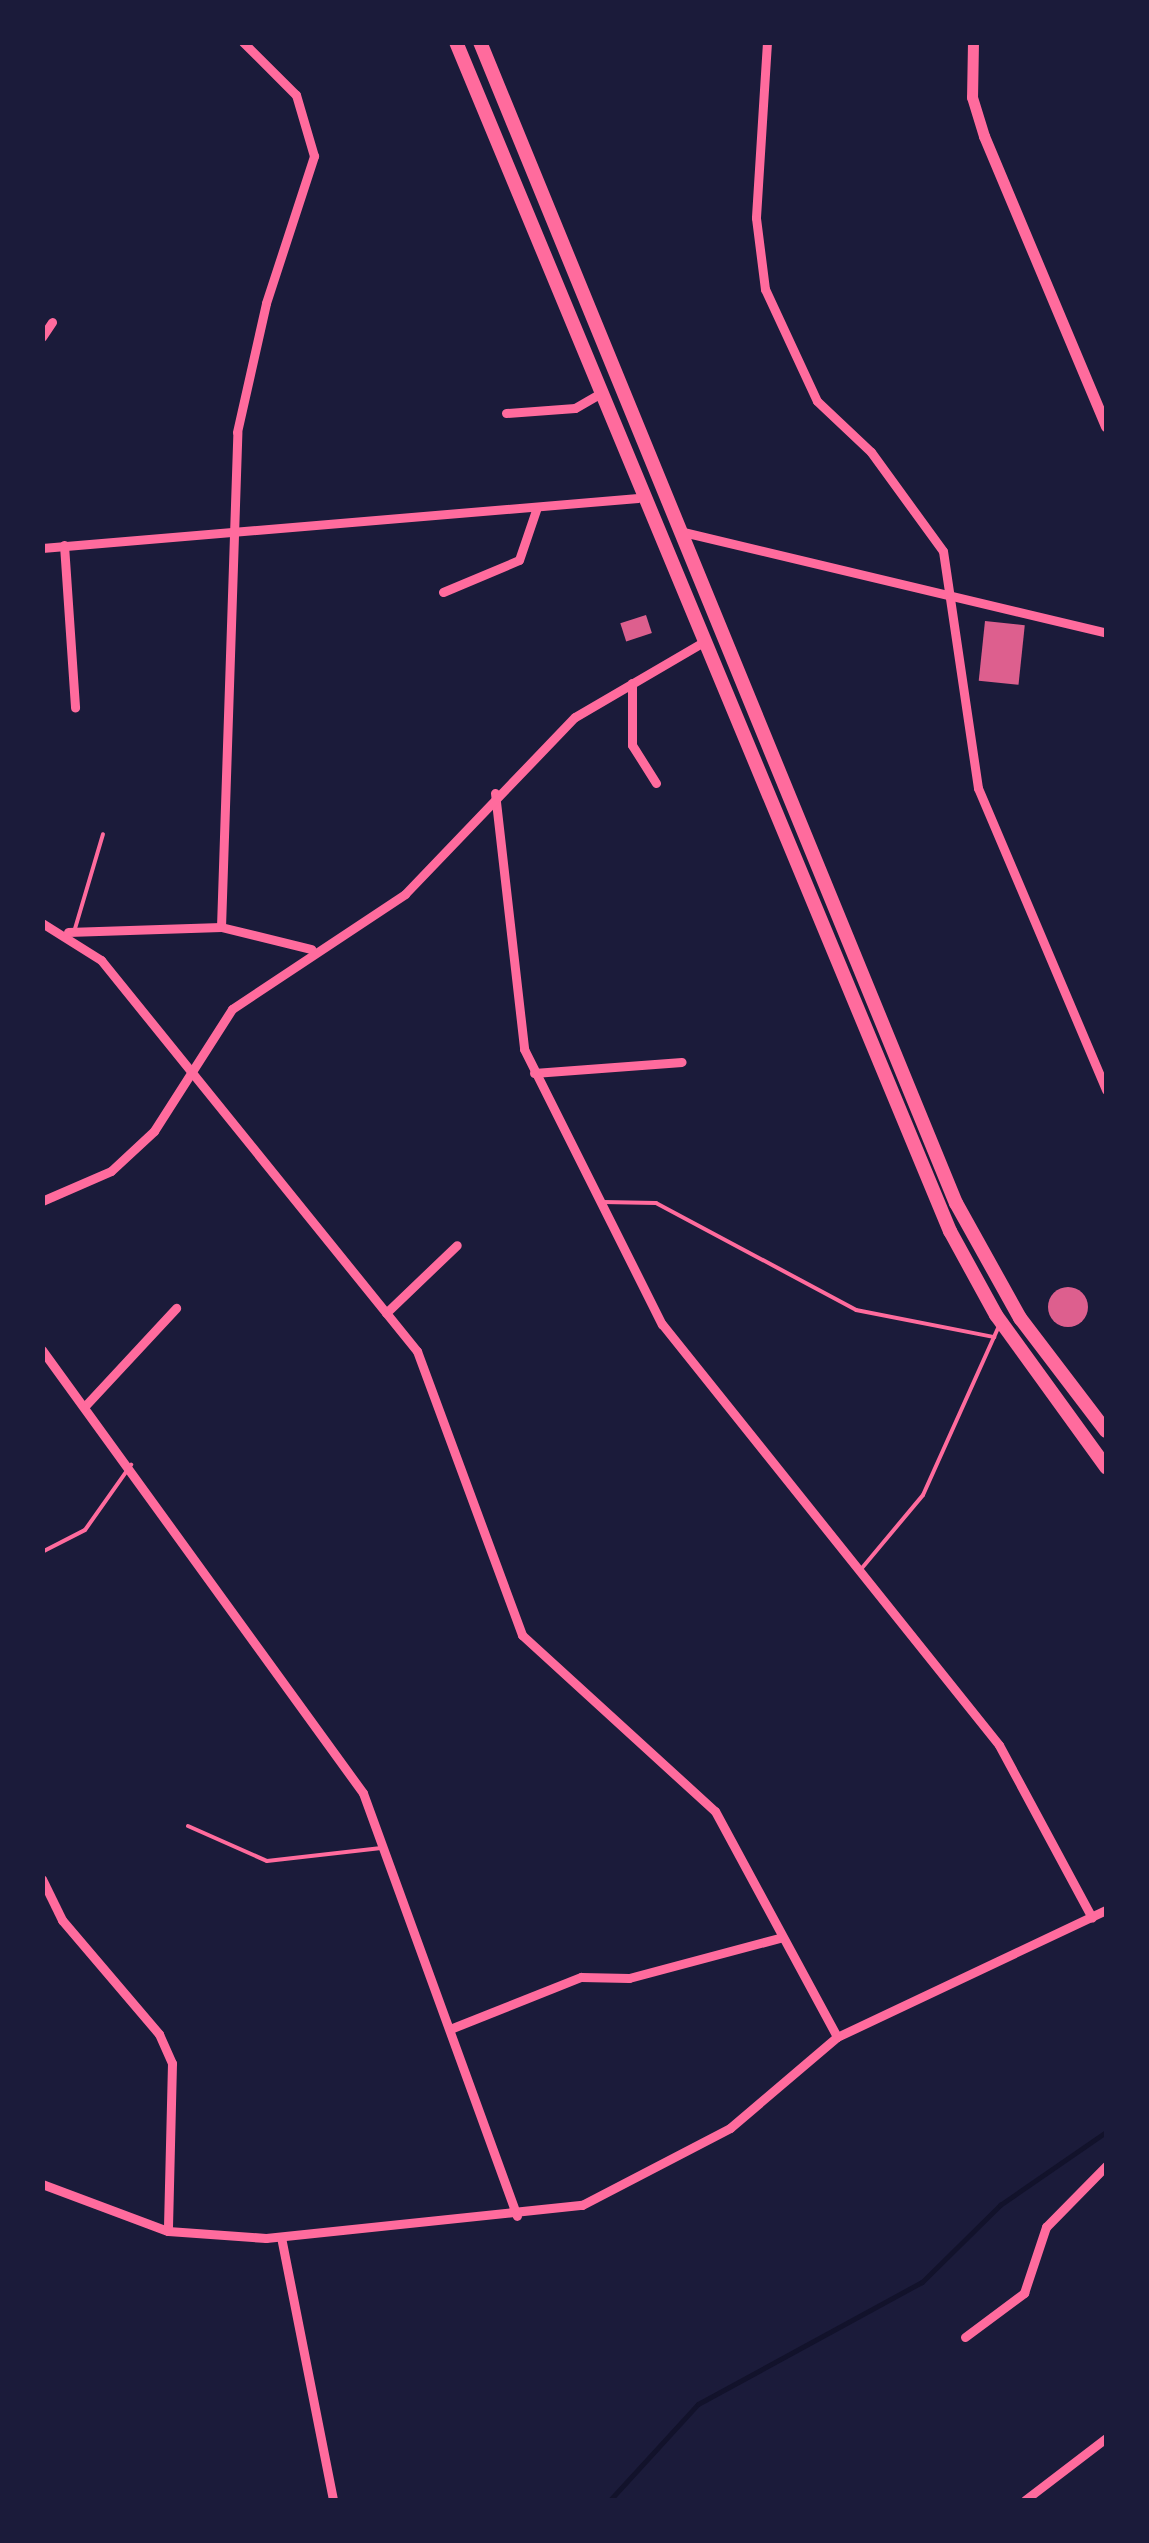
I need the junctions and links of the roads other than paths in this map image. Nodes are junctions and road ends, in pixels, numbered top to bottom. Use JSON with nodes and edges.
{"nodes":[{"id":1,"x":243,"y":42,"type":"edge"},
{"id":2,"x":456,"y":42,"type":"edge"},
{"id":3,"x":480,"y":42,"type":"edge"},
{"id":4,"x":768,"y":42,"type":"edge"},
{"id":5,"x":973,"y":42,"type":"edge"},
{"id":6,"x":52,"y":322,"type":"dead end"},
{"id":7,"x":42,"y":337,"type":"edge"},
{"id":8,"x":596,"y":396,"type":"junction"},
{"id":9,"x":506,"y":413,"type":"dead end"},
{"id":10,"x":1106,"y":426,"type":"edge"},
{"id":11,"x":638,"y":498,"type":"junction"},
{"id":12,"x":536,"y":510,"type":"junction"},
{"id":13,"x":229,"y":528,"type":"junction"},
{"id":14,"x":676,"y":531,"type":"junction"},
{"id":15,"x":64,"y":545,"type":"junction"},
{"id":16,"x":42,"y":548,"type":"edge"},
{"id":17,"x":443,"y":592,"type":"dead end"},
{"id":18,"x":956,"y":601,"type":"junction"},
{"id":19,"x":1106,"y":633,"type":"edge"},
{"id":20,"x":700,"y":644,"type":"junction"},
{"id":21,"x":632,"y":682,"type":"junction"},
{"id":22,"x":74,"y":708,"type":"dead end"},
{"id":23,"x":656,"y":784,"type":"dead end"},
{"id":24,"x":495,"y":793,"type":"junction"},
{"id":25,"x":103,"y":834,"type":"dead end"},
{"id":26,"x":42,"y":924,"type":"edge"},
{"id":27,"x":221,"y":927,"type":"junction"},
{"id":28,"x":71,"y":932,"type":"junction"},
{"id":29,"x":311,"y":948,"type":"junction"},
{"id":30,"x":682,"y":1062,"type":"dead end"},
{"id":31,"x":192,"y":1068,"type":"junction"},
{"id":32,"x":534,"y":1073,"type":"junction"},
{"id":33,"x":1106,"y":1090,"type":"edge"},
{"id":34,"x":42,"y":1201,"type":"edge"},
{"id":35,"x":603,"y":1202,"type":"junction"},
{"id":36,"x":457,"y":1245,"type":"dead end"},
{"id":37,"x":176,"y":1308,"type":"dead end"},
{"id":38,"x":386,"y":1313,"type":"junction"},
{"id":39,"x":1001,"y":1322,"type":"junction"},
{"id":40,"x":994,"y":1337,"type":"junction"},
{"id":41,"x":42,"y":1350,"type":"edge"},
{"id":42,"x":85,"y":1406,"type":"junction"},
{"id":43,"x":1106,"y":1432,"type":"edge"},
{"id":44,"x":131,"y":1465,"type":"junction"},
{"id":45,"x":1106,"y":1467,"type":"edge"},
{"id":46,"x":42,"y":1552,"type":"edge"},
{"id":47,"x":859,"y":1572,"type":"junction"},
{"id":48,"x":188,"y":1826,"type":"dead end"},
{"id":49,"x":386,"y":1847,"type":"junction"},
{"id":50,"x":42,"y":1879,"type":"edge"},
{"id":51,"x":1106,"y":1910,"type":"edge"},
{"id":52,"x":1092,"y":1918,"type":"junction"},
{"id":53,"x":783,"y":1936,"type":"junction"},
{"id":54,"x":450,"y":2029,"type":"junction"},
{"id":55,"x":837,"y":2037,"type":"junction"},
{"id":56,"x":1106,"y":2166,"type":"edge"},
{"id":57,"x":42,"y":2184,"type":"edge"},
{"id":58,"x":517,"y":2216,"type":"junction"},
{"id":59,"x":168,"y":2231,"type":"junction"},
{"id":60,"x":281,"y":2237,"type":"junction"},
{"id":61,"x":965,"y":2337,"type":"dead end"},
{"id":62,"x":1106,"y":2438,"type":"edge"},
{"id":63,"x":333,"y":2500,"type":"edge"},
{"id":64,"x":1025,"y":2500,"type":"edge"}],
"edges":[{"from":1,"to":13,"type":"street"},
{"from":2,"to":8,"type":"main road"},
{"from":3,"to":14,"type":"main road"},
{"from":4,"to":18,"type":"street"},
{"from":5,"to":10,"type":"main road"},
{"from":6,"to":7,"type":"street"},
{"from":8,"to":9,"type":"street"},
{"from":8,"to":11,"type":"main road"},
{"from":11,"to":12,"type":"street"},
{"from":11,"to":20,"type":"main road"},
{"from":12,"to":13,"type":"street"},
{"from":12,"to":17,"type":"street"},
{"from":13,"to":15,"type":"street"},
{"from":13,"to":27,"type":"street"},
{"from":14,"to":18,"type":"street"},
{"from":14,"to":43,"type":"main road"},
{"from":15,"to":16,"type":"street"},
{"from":15,"to":22,"type":"street"},
{"from":18,"to":19,"type":"street"},
{"from":18,"to":33,"type":"street"},
{"from":20,"to":21,"type":"street"},
{"from":20,"to":39,"type":"main road"},
{"from":21,"to":23,"type":"street"},
{"from":21,"to":24,"type":"street"},
{"from":24,"to":29,"type":"street"},
{"from":24,"to":32,"type":"street"},
{"from":25,"to":28,"type":"lane"},
{"from":26,"to":28,"type":"street"},
{"from":27,"to":28,"type":"street"},
{"from":27,"to":29,"type":"street"},
{"from":28,"to":31,"type":"street"},
{"from":29,"to":31,"type":"street"},
{"from":30,"to":32,"type":"street"},
{"from":31,"to":34,"type":"street"},
{"from":31,"to":38,"type":"street"},
{"from":32,"to":35,"type":"street"},
{"from":35,"to":40,"type":"lane"},
{"from":35,"to":47,"type":"street"},
{"from":36,"to":38,"type":"street"},
{"from":37,"to":42,"type":"street"},
{"from":38,"to":53,"type":"street"},
{"from":39,"to":40,"type":"lane"},
{"from":39,"to":45,"type":"main road"},
{"from":40,"to":47,"type":"lane"},
{"from":41,"to":42,"type":"street"},
{"from":42,"to":44,"type":"street"},
{"from":44,"to":46,"type":"lane"},
{"from":44,"to":49,"type":"street"},
{"from":47,"to":52,"type":"street"},
{"from":48,"to":49,"type":"lane"},
{"from":49,"to":54,"type":"street"},
{"from":50,"to":59,"type":"street"},
{"from":51,"to":52,"type":"street"},
{"from":52,"to":55,"type":"street"},
{"from":53,"to":54,"type":"street"},
{"from":53,"to":55,"type":"street"},
{"from":54,"to":58,"type":"street"},
{"from":55,"to":58,"type":"street"},
{"from":56,"to":61,"type":"street"},
{"from":57,"to":59,"type":"street"},
{"from":58,"to":60,"type":"street"},
{"from":59,"to":60,"type":"street"},
{"from":60,"to":63,"type":"street"},
{"from":62,"to":64,"type":"street"}]}
